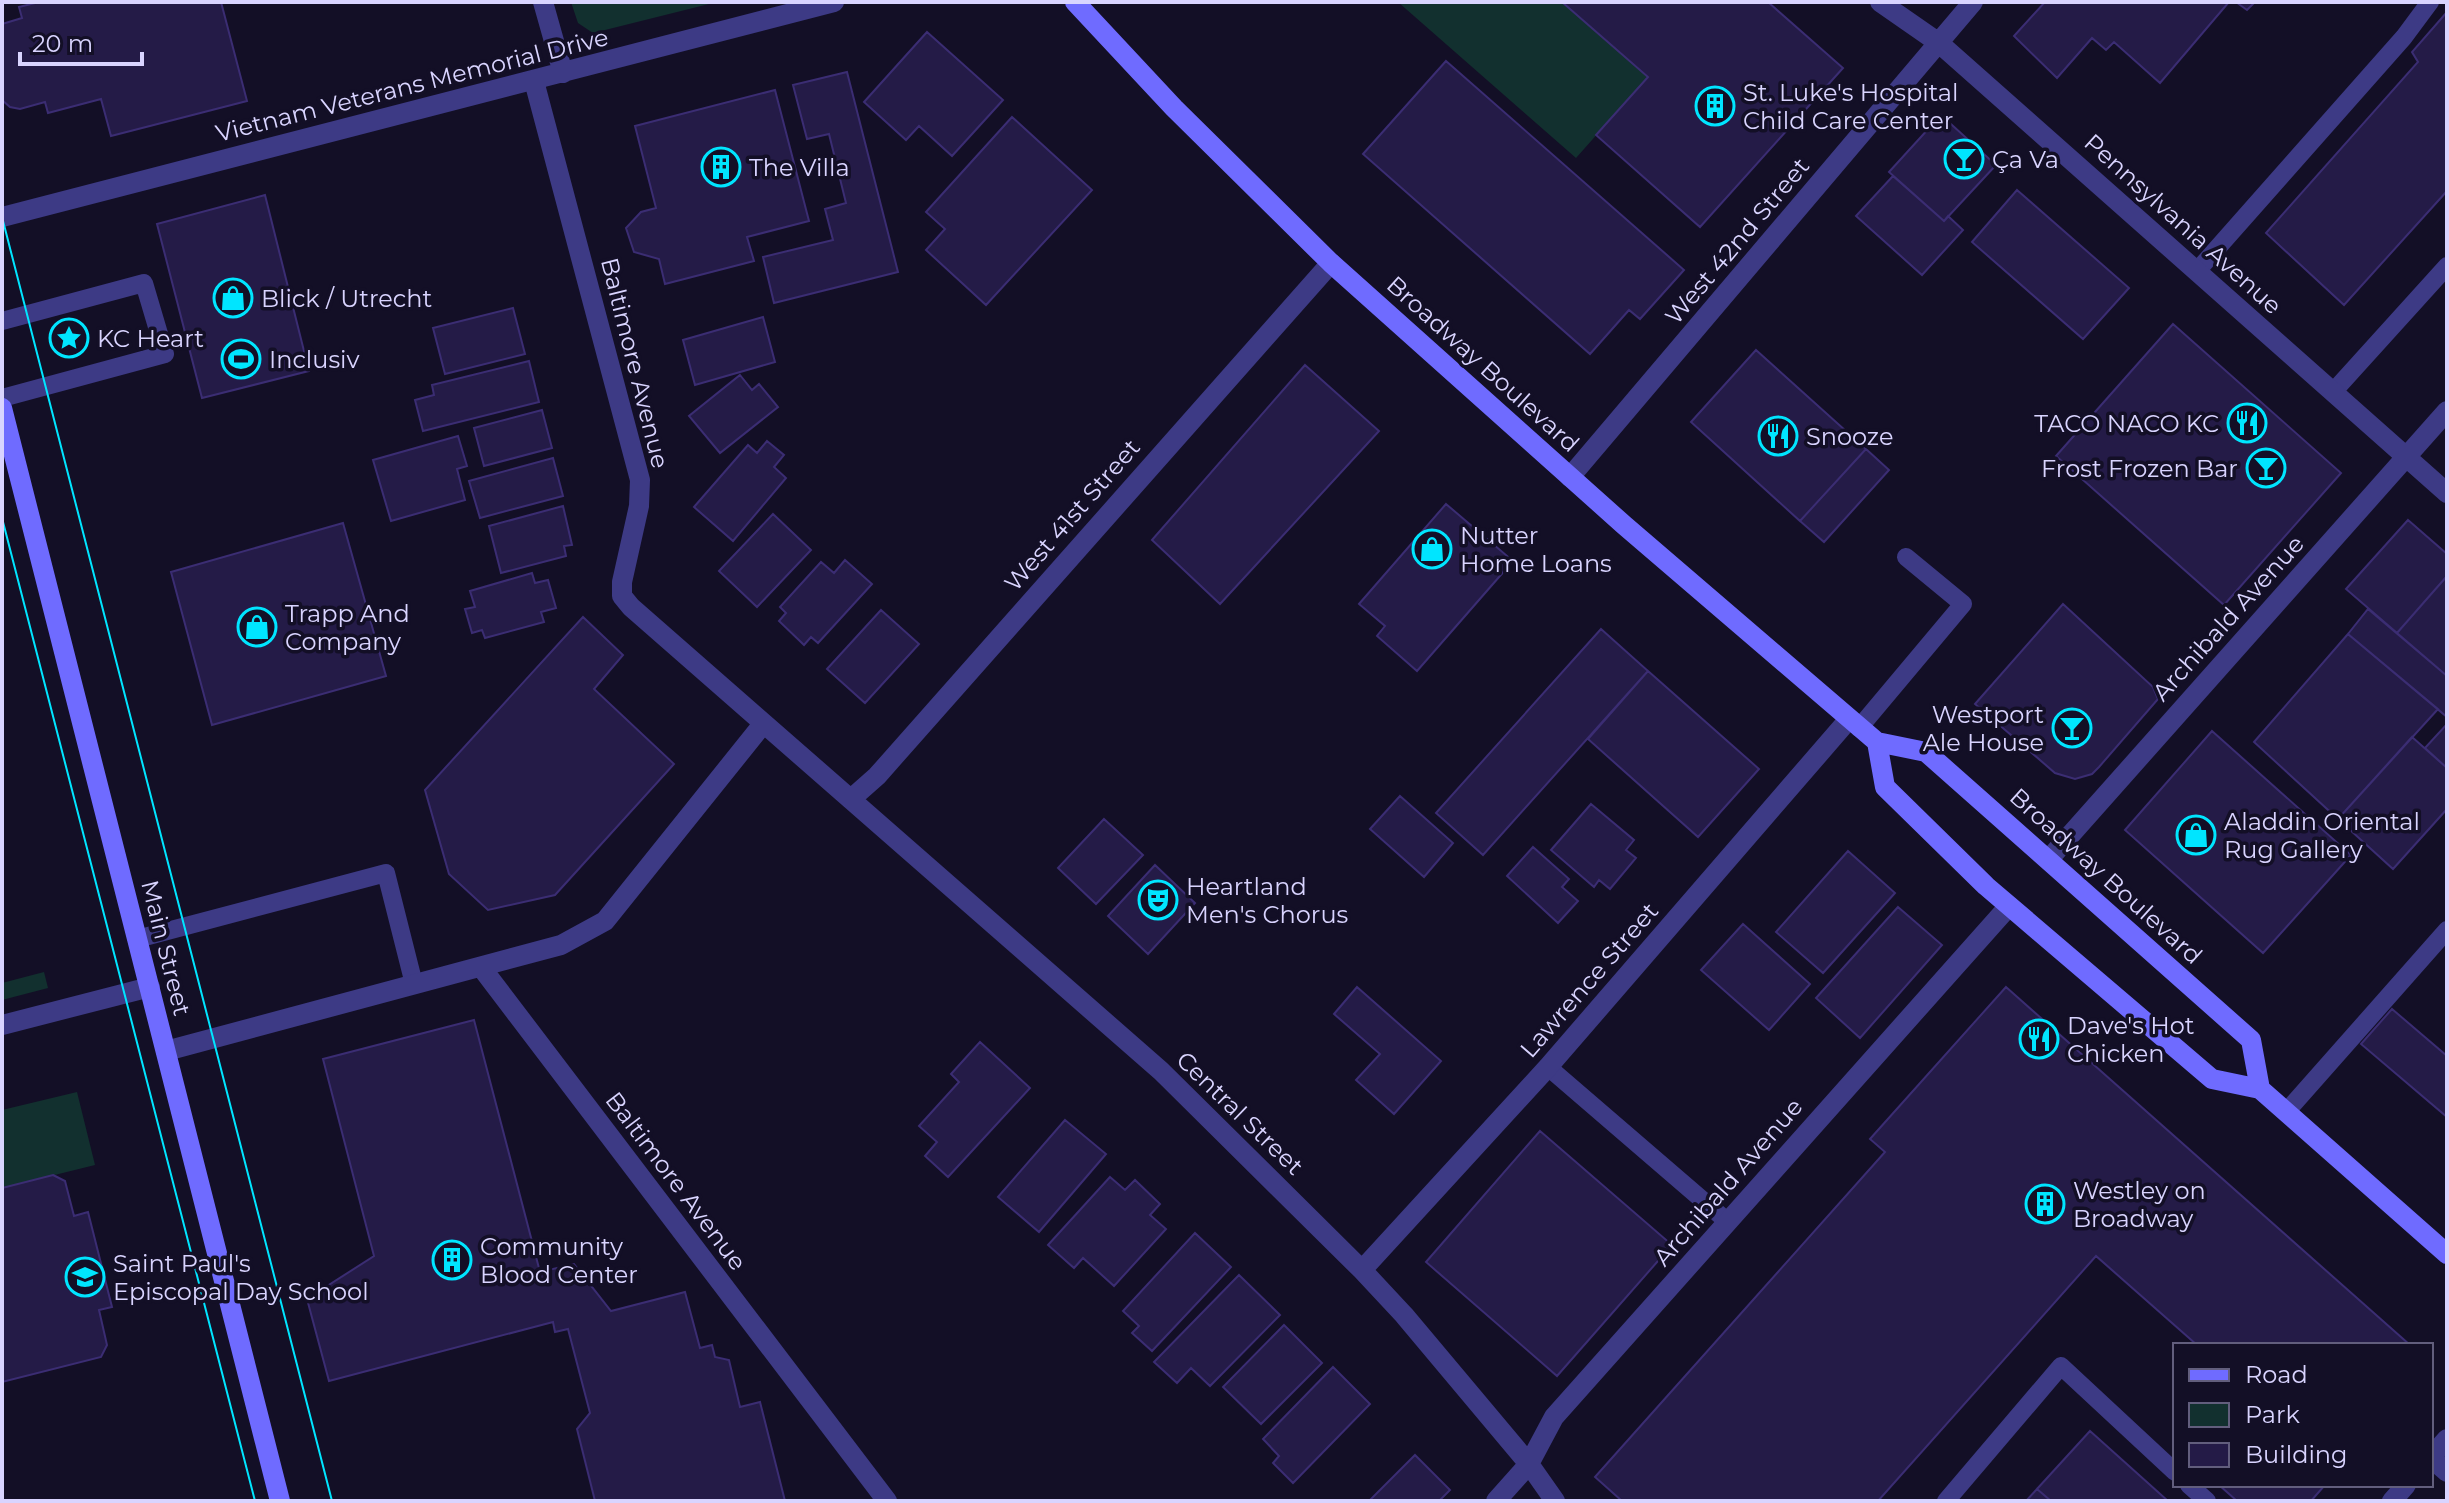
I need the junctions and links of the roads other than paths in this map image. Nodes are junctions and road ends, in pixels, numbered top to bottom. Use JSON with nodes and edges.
{"nodes":[{"id":1,"x":543,"y":2,"type":"edge"},
{"id":2,"x":834,"y":2,"type":"edge"},
{"id":3,"x":1075,"y":2,"type":"edge"},
{"id":4,"x":1880,"y":2,"type":"edge"},
{"id":5,"x":1973,"y":2,"type":"edge"},
{"id":6,"x":2430,"y":2,"type":"edge"},
{"id":7,"x":1939,"y":43,"type":"junction"},
{"id":8,"x":563,"y":73,"type":"junction"},
{"id":9,"x":534,"y":81,"type":"junction"},
{"id":10,"x":2,"y":217,"type":"edge"},
{"id":11,"x":1331,"y":263,"type":"junction"},
{"id":12,"x":2447,"y":266,"type":"edge"},
{"id":13,"x":2197,"y":271,"type":"junction"},
{"id":14,"x":2,"y":321,"type":"edge"},
{"id":15,"x":2333,"y":392,"type":"junction"},
{"id":16,"x":2,"y":398,"type":"edge"},
{"id":17,"x":2,"y":408,"type":"edge"},
{"id":18,"x":2447,"y":411,"type":"edge"},
{"id":19,"x":2407,"y":457,"type":"junction"},
{"id":20,"x":1570,"y":477,"type":"junction"},
{"id":21,"x":2447,"y":493,"type":"edge"},
{"id":22,"x":1906,"y":557,"type":"dead end"},
{"id":23,"x":763,"y":724,"type":"junction"},
{"id":24,"x":1854,"y":724,"type":"junction"},
{"id":25,"x":1877,"y":742,"type":"junction"},
{"id":26,"x":851,"y":799,"type":"junction"},
{"id":27,"x":2049,"y":859,"type":"junction"},
{"id":28,"x":2009,"y":906,"type":"junction"},
{"id":29,"x":2447,"y":930,"type":"edge"},
{"id":30,"x":137,"y":939,"type":"junction"},
{"id":31,"x":481,"y":967,"type":"junction"},
{"id":32,"x":414,"y":984,"type":"junction"},
{"id":33,"x":150,"y":987,"type":"junction"},
{"id":34,"x":2,"y":1025,"type":"edge"},
{"id":35,"x":166,"y":1051,"type":"junction"},
{"id":36,"x":1548,"y":1067,"type":"junction"},
{"id":37,"x":2260,"y":1089,"type":"junction"},
{"id":38,"x":2287,"y":1111,"type":"junction"},
{"id":39,"x":1728,"y":1222,"type":"junction"},
{"id":40,"x":2447,"y":1254,"type":"edge"},
{"id":41,"x":1362,"y":1270,"type":"junction"},
{"id":42,"x":2447,"y":1439,"type":"edge"},
{"id":43,"x":2433,"y":1456,"type":"edge"},
{"id":44,"x":1529,"y":1464,"type":"junction"},
{"id":45,"x":2173,"y":1470,"type":"edge"},
{"id":46,"x":2191,"y":1487,"type":"edge"},
{"id":47,"x":280,"y":1501,"type":"edge"},
{"id":48,"x":887,"y":1501,"type":"edge"},
{"id":49,"x":1496,"y":1501,"type":"edge"},
{"id":50,"x":1555,"y":1501,"type":"edge"},
{"id":51,"x":1946,"y":1501,"type":"edge"},
{"id":52,"x":2207,"y":1501,"type":"edge"}],
"edges":[{"from":1,"to":8,"type":"street"},
{"from":2,"to":8,"type":"street","name":"Vietnam Veterans Memorial Drive"},
{"from":3,"to":11,"type":"main road","name":"Broadway Boulevard"},
{"from":4,"to":7,"type":"street","name":"Pennsylvania Avenue"},
{"from":5,"to":7,"type":"street","name":"West 42nd Street"},
{"from":6,"to":13,"type":"lane"},
{"from":7,"to":13,"type":"street","name":"Pennsylvania Avenue"},
{"from":7,"to":20,"type":"street","name":"West 42nd Street"},
{"from":8,"to":9,"type":"street","name":"Vietnam Veterans Memorial Drive"},
{"from":9,"to":10,"type":"street","name":"Vietnam Veterans Memorial Drive"},
{"from":9,"to":23,"type":"street","name":"Baltimore Avenue"},
{"from":11,"to":20,"type":"main road","name":"Broadway Boulevard"},
{"from":11,"to":26,"type":"street","name":"West 41st Street"},
{"from":12,"to":15,"type":"lane"},
{"from":13,"to":15,"type":"street","name":"Pennsylvania Avenue"},
{"from":14,"to":16,"type":"lane"},
{"from":15,"to":19,"type":"street","name":"Pennsylvania Avenue"},
{"from":17,"to":30,"type":"main road","name":"Main Street"},
{"from":18,"to":19,"type":"street","name":"Archibald Avenue"},
{"from":19,"to":21,"type":"street","name":"Pennsylvania Avenue"},
{"from":19,"to":27,"type":"street","name":"Archibald Avenue"},
{"from":20,"to":24,"type":"main road","name":"Broadway Boulevard"},
{"from":22,"to":24,"type":"lane"},
{"from":23,"to":26,"type":"street","name":"Baltimore Avenue"},
{"from":23,"to":31,"type":"street"},
{"from":24,"to":25,"type":"main road","name":"Broadway Boulevard"},
{"from":24,"to":36,"type":"street","name":"Lawrence Street"},
{"from":25,"to":27,"type":"main road","name":"Broadway Boulevard"},
{"from":25,"to":28,"type":"main road"},
{"from":26,"to":41,"type":"street","name":"Central Street"},
{"from":27,"to":37,"type":"main road","name":"Broadway Boulevard"},
{"from":28,"to":37,"type":"main road"},
{"from":28,"to":39,"type":"street","name":"Archibald Avenue"},
{"from":29,"to":38,"type":"lane"},
{"from":30,"to":32,"type":"lane"},
{"from":30,"to":33,"type":"main road","name":"Main Street"},
{"from":31,"to":32,"type":"street"},
{"from":31,"to":48,"type":"street","name":"Baltimore Avenue"},
{"from":32,"to":35,"type":"street"},
{"from":33,"to":34,"type":"street"},
{"from":33,"to":35,"type":"main road","name":"Main Street"},
{"from":35,"to":47,"type":"main road","name":"Main Street"},
{"from":36,"to":39,"type":"lane"},
{"from":36,"to":41,"type":"street","name":"Lawrence Street"},
{"from":37,"to":38,"type":"main road"},
{"from":38,"to":40,"type":"main road"},
{"from":39,"to":44,"type":"street","name":"Archibald Avenue"},
{"from":41,"to":44,"type":"street","name":"Central Street"},
{"from":42,"to":43,"type":"street"},
{"from":44,"to":49,"type":"street","name":"Archibald Avenue"},
{"from":44,"to":50,"type":"street","name":"Central Street"},
{"from":45,"to":51,"type":"lane"},
{"from":46,"to":52,"type":"lane"}]}
